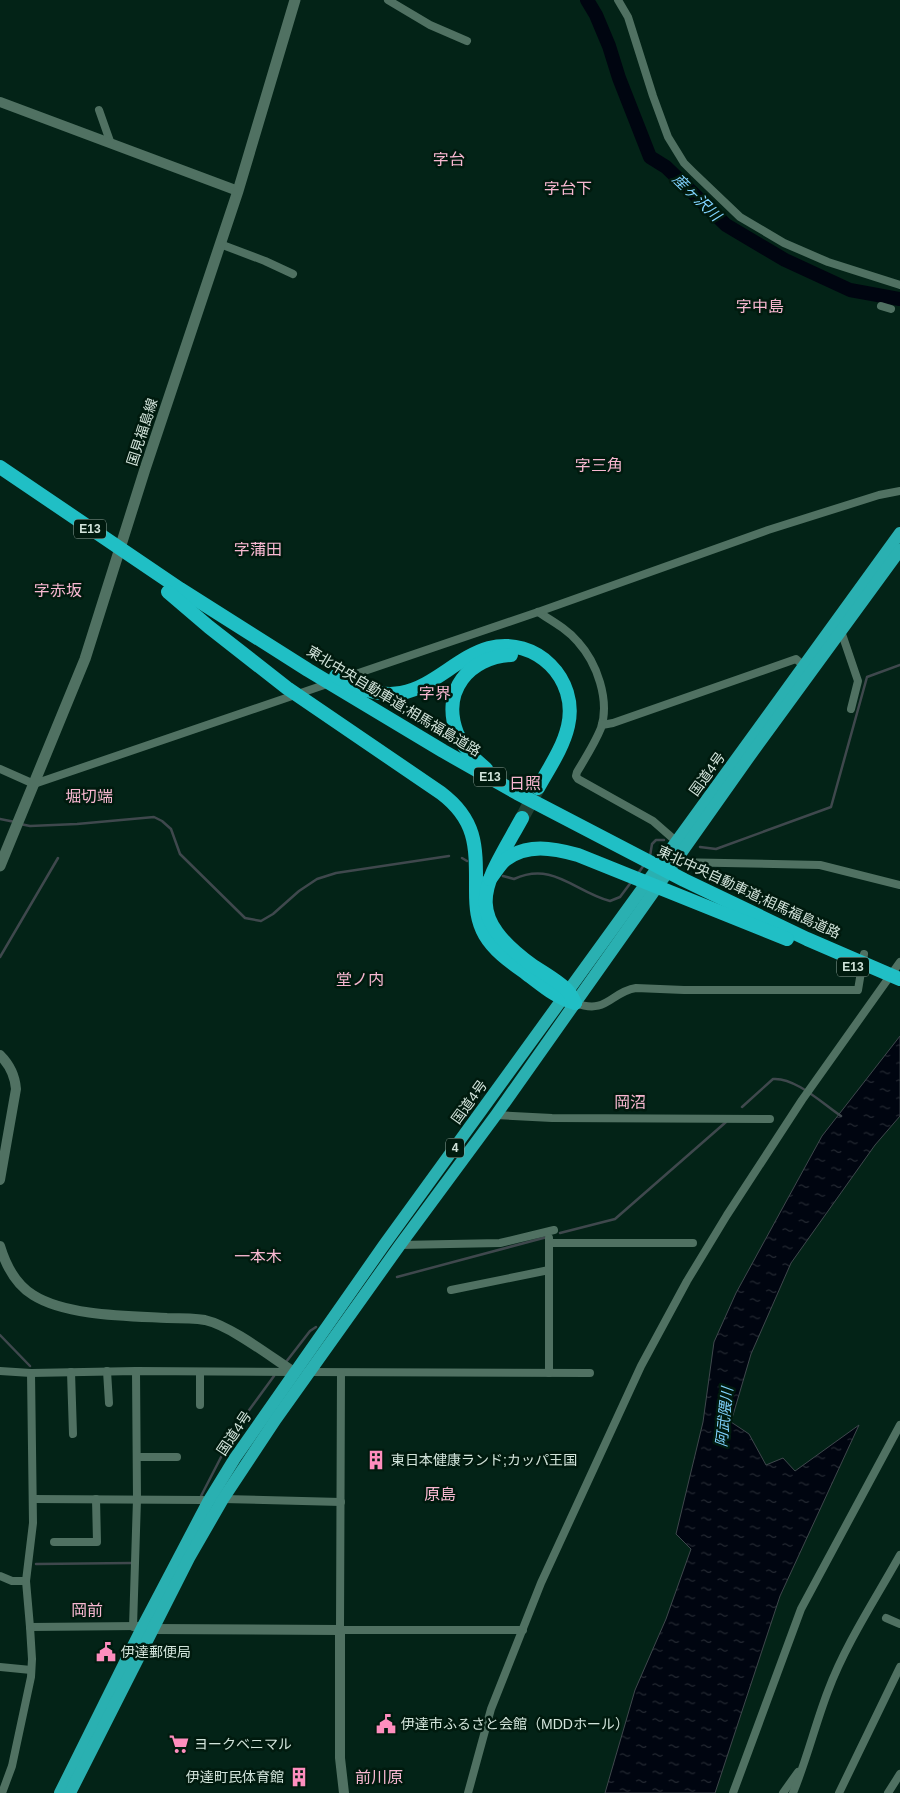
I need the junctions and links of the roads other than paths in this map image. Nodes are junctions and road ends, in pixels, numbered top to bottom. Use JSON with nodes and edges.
{"nodes":[{"id":1,"x":295,"y":0,"type":"edge"},
{"id":2,"x":388,"y":0,"type":"edge"},
{"id":3,"x":623,"y":2,"type":"edge"},
{"id":4,"x":466,"y":41,"type":"dead end"},
{"id":5,"x":0,"y":102,"type":"edge"},
{"id":6,"x":99,"y":110,"type":"dead end"},
{"id":7,"x":111,"y":144,"type":"junction"},
{"id":8,"x":238,"y":191,"type":"junction"},
{"id":9,"x":220,"y":244,"type":"junction"},
{"id":10,"x":293,"y":274,"type":"dead end"},
{"id":11,"x":900,"y":285,"type":"edge"},
{"id":12,"x":881,"y":306,"type":"dead end"},
{"id":13,"x":891,"y":309,"type":"dead end"},
{"id":14,"x":0,"y":467,"type":"edge"},
{"id":15,"x":0,"y":476,"type":"edge"},
{"id":16,"x":900,"y":491,"type":"edge"},
{"id":17,"x":900,"y":532,"type":"edge"},
{"id":18,"x":900,"y":550,"type":"edge"},
{"id":19,"x":174,"y":591,"type":"junction"},
{"id":20,"x":538,"y":612,"type":"junction"},
{"id":21,"x":841,"y":631,"type":"junction"},
{"id":22,"x":804,"y":666,"type":"junction"},
{"id":23,"x":358,"y":705,"type":"junction"},
{"id":24,"x":851,"y":709,"type":"dead end"},
{"id":25,"x":602,"y":725,"type":"junction"},
{"id":26,"x":0,"y":769,"type":"edge"},
{"id":27,"x":34,"y":784,"type":"junction"},
{"id":28,"x":677,"y":842,"type":"junction"},
{"id":29,"x":622,"y":849,"type":"junction"},
{"id":30,"x":670,"y":860,"type":"junction"},
{"id":31,"x":632,"y":865,"type":"junction"},
{"id":32,"x":0,"y":866,"type":"edge"},
{"id":33,"x":490,"y":879,"type":"junction"},
{"id":34,"x":900,"y":885,"type":"edge"},
{"id":35,"x":679,"y":887,"type":"junction"},
{"id":36,"x":476,"y":893,"type":"junction"},
{"id":37,"x":806,"y":943,"type":"junction"},
{"id":38,"x":864,"y":954,"type":"dead end"},
{"id":39,"x":900,"y":962,"type":"edge"},
{"id":40,"x":900,"y":980,"type":"edge"},
{"id":41,"x":900,"y":988,"type":"edge"},
{"id":42,"x":568,"y":998,"type":"junction"},
{"id":43,"x":0,"y":1055,"type":"edge"},
{"id":44,"x":496,"y":1115,"type":"junction"},
{"id":45,"x":770,"y":1119,"type":"dead end"},
{"id":46,"x":0,"y":1180,"type":"edge"},
{"id":47,"x":549,"y":1243,"type":"junction"},
{"id":48,"x":400,"y":1244,"type":"junction"},
{"id":49,"x":693,"y":1244,"type":"dead end"},
{"id":50,"x":384,"y":1245,"type":"junction"},
{"id":51,"x":0,"y":1246,"type":"edge"},
{"id":52,"x":549,"y":1270,"type":"junction"},
{"id":53,"x":451,"y":1290,"type":"dead end"},
{"id":54,"x":0,"y":1371,"type":"edge"},
{"id":55,"x":136,"y":1371,"type":"junction"},
{"id":56,"x":71,"y":1372,"type":"junction"},
{"id":57,"x":107,"y":1372,"type":"junction"},
{"id":58,"x":200,"y":1372,"type":"junction"},
{"id":59,"x":294,"y":1372,"type":"junction"},
{"id":60,"x":308,"y":1372,"type":"junction"},
{"id":61,"x":341,"y":1372,"type":"junction"},
{"id":62,"x":31,"y":1373,"type":"junction"},
{"id":63,"x":590,"y":1373,"type":"dead end"},
{"id":64,"x":549,"y":1374,"type":"junction"},
{"id":65,"x":109,"y":1403,"type":"dead end"},
{"id":66,"x":200,"y":1405,"type":"dead end"},
{"id":67,"x":900,"y":1425,"type":"edge"},
{"id":68,"x":72,"y":1434,"type":"dead end"},
{"id":69,"x":137,"y":1457,"type":"junction"},
{"id":70,"x":177,"y":1457,"type":"dead end"},
{"id":71,"x":136,"y":1498,"type":"junction"},
{"id":72,"x":33,"y":1499,"type":"junction"},
{"id":73,"x":96,"y":1499,"type":"junction"},
{"id":74,"x":223,"y":1500,"type":"junction"},
{"id":75,"x":208,"y":1502,"type":"junction"},
{"id":76,"x":341,"y":1502,"type":"junction"},
{"id":77,"x":54,"y":1542,"type":"dead end"},
{"id":78,"x":900,"y":1555,"type":"edge"},
{"id":79,"x":0,"y":1576,"type":"edge"},
{"id":80,"x":26,"y":1582,"type":"junction"},
{"id":81,"x":886,"y":1618,"type":"dead end"},
{"id":82,"x":900,"y":1624,"type":"edge"},
{"id":83,"x":143,"y":1627,"type":"junction"},
{"id":84,"x":30,"y":1628,"type":"junction"},
{"id":85,"x":340,"y":1630,"type":"junction"},
{"id":86,"x":523,"y":1630,"type":"junction"},
{"id":87,"x":0,"y":1667,"type":"edge"},
{"id":88,"x":900,"y":1667,"type":"edge"},
{"id":89,"x":31,"y":1670,"type":"junction"},
{"id":90,"x":804,"y":1765,"type":"junction"},
{"id":91,"x":900,"y":1774,"type":"edge"},
{"id":92,"x":2,"y":1793,"type":"edge"},
{"id":93,"x":60,"y":1793,"type":"edge"},
{"id":94,"x":70,"y":1793,"type":"edge"},
{"id":95,"x":344,"y":1793,"type":"edge"},
{"id":96,"x":468,"y":1793,"type":"edge"},
{"id":97,"x":733,"y":1793,"type":"edge"},
{"id":98,"x":783,"y":1793,"type":"edge"},
{"id":99,"x":793,"y":1793,"type":"edge"},
{"id":100,"x":839,"y":1793,"type":"edge"},
{"id":101,"x":888,"y":1793,"type":"edge"}],
"edges":[{"from":1,"to":8,"type":"main road","name":"国見福島線"},
{"from":2,"to":4,"type":"street"},
{"from":3,"to":11,"type":"street"},
{"from":5,"to":7,"type":"street"},
{"from":6,"to":7,"type":"street"},
{"from":7,"to":8,"type":"street"},
{"from":8,"to":9,"type":"main road","name":"国見福島線"},
{"from":9,"to":10,"type":"street"},
{"from":9,"to":27,"type":"main road","name":"国見福島線"},
{"from":12,"to":13,"type":"street"},
{"from":14,"to":19,"type":"highway","name":"東北中央自動車道;相馬福島道路","number":"E13"},
{"from":15,"to":19,"type":"highway","name":"東北中央自動車道;相馬福島道路","number":"E13"},
{"from":16,"to":20,"type":"street"},
{"from":17,"to":22,"type":"highway","name":"国道4号","number":"4"},
{"from":18,"to":21,"type":"highway","name":"国道4号","number":"4"},
{"from":19,"to":23,"type":"highway","name":"東北中央自動車道;相馬福島道路","number":"E13"},
{"from":19,"to":29,"type":"highway"},
{"from":19,"to":36,"type":"highway"},
{"from":20,"to":25,"type":"street"},
{"from":20,"to":27,"type":"street"},
{"from":21,"to":24,"type":"street"},
{"from":21,"to":30,"type":"highway","name":"国道4号","number":"4"},
{"from":22,"to":25,"type":"street"},
{"from":22,"to":28,"type":"highway","name":"国道4号","number":"4"},
{"from":23,"to":29,"type":"highway","name":"東北中央自動車道;相馬福島道路","number":"E13"},
{"from":23,"to":31,"type":"highway","name":"東北中央自動車道;相馬福島道路","number":"E13"},
{"from":25,"to":28,"type":"street"},
{"from":26,"to":27,"type":"street"},
{"from":27,"to":32,"type":"main road","name":"国見福島線"},
{"from":28,"to":30,"type":"highway","name":"国道4号","number":"4"},
{"from":29,"to":31,"type":"highway","name":"東北中央自動車道;相馬福島道路","number":"E13"},
{"from":30,"to":34,"type":"street"},
{"from":30,"to":42,"type":"highway","name":"国道4号","number":"4"},
{"from":31,"to":33,"type":"highway"},
{"from":31,"to":35,"type":"highway"},
{"from":31,"to":35,"type":"highway","name":"東北中央自動車道;相馬福島道路","number":"E13"},
{"from":33,"to":36,"type":"highway"},
{"from":33,"to":42,"type":"highway"},
{"from":35,"to":37,"type":"highway","name":"東北中央自動車道;相馬福島道路","number":"E13"},
{"from":35,"to":37,"type":"highway","name":"東北中央自動車道;相馬福島道路","number":"E13"},
{"from":36,"to":42,"type":"highway"},
{"from":37,"to":40,"type":"highway","name":"東北中央自動車道;相馬福島道路","number":"E13"},
{"from":37,"to":41,"type":"highway","name":"東北中央自動車道;相馬福島道路","number":"E13"},
{"from":38,"to":42,"type":"street"},
{"from":39,"to":86,"type":"street"},
{"from":42,"to":44,"type":"highway","name":"国道4号","number":"4"},
{"from":42,"to":50,"type":"highway","name":"国道4号","number":"4"},
{"from":43,"to":46,"type":"street"},
{"from":44,"to":45,"type":"street"},
{"from":44,"to":48,"type":"highway","name":"国道4号","number":"4"},
{"from":47,"to":48,"type":"street"},
{"from":47,"to":49,"type":"street"},
{"from":47,"to":52,"type":"street"},
{"from":48,"to":50,"type":"street"},
{"from":48,"to":60,"type":"highway","name":"国道4号","number":"4"},
{"from":50,"to":59,"type":"highway","name":"国道4号","number":"4"},
{"from":51,"to":59,"type":"street"},
{"from":52,"to":53,"type":"street"},
{"from":52,"to":64,"type":"street"},
{"from":54,"to":62,"type":"street"},
{"from":55,"to":57,"type":"street"},
{"from":55,"to":58,"type":"street"},
{"from":55,"to":69,"type":"street"},
{"from":56,"to":57,"type":"street"},
{"from":56,"to":62,"type":"street"},
{"from":56,"to":68,"type":"street"},
{"from":57,"to":65,"type":"street"},
{"from":58,"to":59,"type":"street"},
{"from":58,"to":66,"type":"street"},
{"from":59,"to":60,"type":"street"},
{"from":59,"to":75,"type":"highway","name":"国道4号","number":"4"},
{"from":60,"to":61,"type":"street"},
{"from":60,"to":74,"type":"highway","name":"国道4号","number":"4"},
{"from":61,"to":64,"type":"street"},
{"from":61,"to":76,"type":"street"},
{"from":62,"to":72,"type":"street"},
{"from":63,"to":64,"type":"street"},
{"from":67,"to":97,"type":"street"},
{"from":69,"to":70,"type":"street"},
{"from":69,"to":71,"type":"street"},
{"from":71,"to":73,"type":"street"},
{"from":71,"to":75,"type":"street"},
{"from":71,"to":83,"type":"street"},
{"from":72,"to":73,"type":"street"},
{"from":72,"to":80,"type":"street"},
{"from":73,"to":77,"type":"street"},
{"from":74,"to":76,"type":"street"},
{"from":74,"to":83,"type":"highway","name":"国道4号","number":"4"},
{"from":75,"to":83,"type":"highway","name":"国道4号","number":"4"},
{"from":76,"to":85,"type":"street"},
{"from":78,"to":90,"type":"street"},
{"from":79,"to":80,"type":"street"},
{"from":80,"to":84,"type":"street"},
{"from":81,"to":82,"type":"street"},
{"from":83,"to":84,"type":"street"},
{"from":83,"to":85,"type":"street"},
{"from":83,"to":93,"type":"highway","name":"国道4号","number":"4"},
{"from":83,"to":94,"type":"highway","name":"国道4号","number":"4"},
{"from":84,"to":89,"type":"street"},
{"from":85,"to":86,"type":"street"},
{"from":85,"to":95,"type":"street"},
{"from":86,"to":96,"type":"street"},
{"from":87,"to":89,"type":"street"},
{"from":88,"to":100,"type":"street"},
{"from":89,"to":92,"type":"street"},
{"from":90,"to":98,"type":"street"},
{"from":90,"to":99,"type":"street"},
{"from":91,"to":101,"type":"street"}]}
